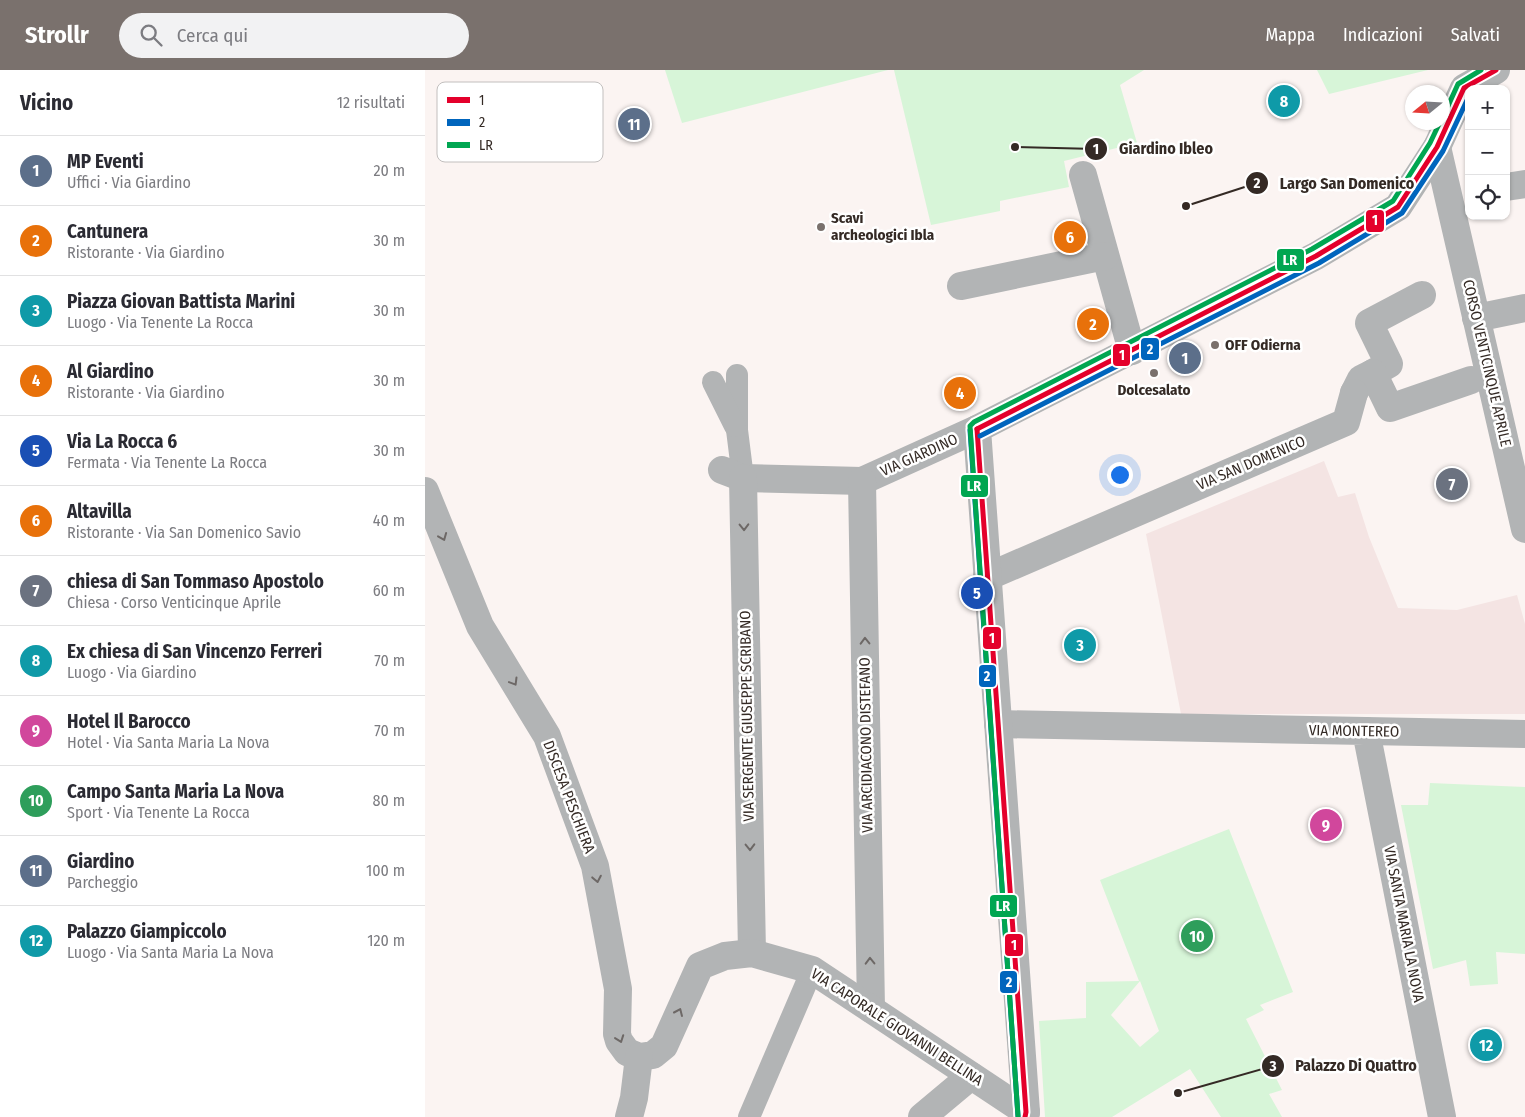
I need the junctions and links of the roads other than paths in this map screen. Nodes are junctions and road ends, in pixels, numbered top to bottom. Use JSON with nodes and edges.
{"nodes":[{"id":1,"x":1488,"y":74,"type":"edge"},
{"id":2,"x":1437,"y":146,"type":"junction"},
{"id":3,"x":1083,"y":175,"type":"dead end"},
{"id":4,"x":1525,"y":184,"type":"edge"},
{"id":5,"x":1510,"y":186,"type":"edge"},
{"id":6,"x":1459,"y":195,"type":"edge"},
{"id":7,"x":1097,"y":258,"type":"junction"},
{"id":8,"x":961,"y":286,"type":"dead end"},
{"id":9,"x":1422,"y":296,"type":"dead end"},
{"id":10,"x":1525,"y":308,"type":"edge"},
{"id":11,"x":1476,"y":318,"type":"junction"},
{"id":12,"x":1132,"y":350,"type":"junction"},
{"id":13,"x":1373,"y":373,"type":"junction"},
{"id":14,"x":737,"y":375,"type":"dead end"},
{"id":15,"x":1471,"y":380,"type":"dead end"},
{"id":16,"x":713,"y":382,"type":"dead end"},
{"id":17,"x":977,"y":429,"type":"junction"},
{"id":18,"x":737,"y":430,"type":"junction"},
{"id":19,"x":733,"y":474,"type":"junction"},
{"id":20,"x":862,"y":480,"type":"junction"},
{"id":21,"x":425,"y":492,"type":"edge"},
{"id":22,"x":1525,"y":529,"type":"edge"},
{"id":23,"x":987,"y":577,"type":"junction"},
{"id":24,"x":998,"y":724,"type":"junction"},
{"id":25,"x":1367,"y":731,"type":"junction"},
{"id":26,"x":1525,"y":734,"type":"edge"},
{"id":27,"x":752,"y":953,"type":"junction"},
{"id":28,"x":812,"y":970,"type":"junction"},
{"id":29,"x":871,"y":1009,"type":"junction"},
{"id":30,"x":639,"y":1057,"type":"junction"},
{"id":31,"x":971,"y":1076,"type":"junction"},
{"id":32,"x":1025,"y":1115,"type":"edge"},
{"id":33,"x":629,"y":1117,"type":"edge"},
{"id":34,"x":749,"y":1117,"type":"edge"},
{"id":35,"x":921,"y":1117,"type":"edge"},
{"id":36,"x":1442,"y":1117,"type":"edge"}],
"edges":[{"from":1,"to":2,"type":"street","name":"VIA GIARDINO"},
{"from":2,"to":6,"type":"street","name":"CORSO VENTICINQUE APRILE"},
{"from":2,"to":12,"type":"street","name":"VIA GIARDINO"},
{"from":3,"to":7,"type":"street"},
{"from":4,"to":5,"type":"street"},
{"from":6,"to":11,"type":"street","name":"CORSO VENTICINQUE APRILE"},
{"from":7,"to":8,"type":"street"},
{"from":7,"to":12,"type":"street"},
{"from":9,"to":13,"type":"street","name":"VIA SAN DOMENICO"},
{"from":10,"to":11,"type":"street"},
{"from":11,"to":22,"type":"street","name":"CORSO VENTICINQUE APRILE"},
{"from":12,"to":17,"type":"street","name":"VIA GIARDINO"},
{"from":13,"to":15,"type":"street"},
{"from":13,"to":23,"type":"street","name":"VIA SAN DOMENICO"},
{"from":14,"to":18,"type":"lane"},
{"from":16,"to":18,"type":"lane"},
{"from":17,"to":20,"type":"street","name":"VIA GIARDINO"},
{"from":17,"to":23,"type":"street"},
{"from":18,"to":19,"type":"lane"},
{"from":19,"to":20,"type":"street","name":"VIA GIARDINO"},
{"from":19,"to":27,"type":"street","name":"VIA SERGENTE GIUSEPPE SCRIBANO","one_way":true},
{"from":29,"to":20,"type":"street","name":"VIA ARCIDIACONO DISTEFANO","one_way":true},
{"from":21,"to":30,"type":"street","name":"DISCESA PESCHIERA","one_way":true},
{"from":23,"to":24,"type":"street"},
{"from":24,"to":25,"type":"street","name":"VIA MONTEREO"},
{"from":24,"to":32,"type":"street"},
{"from":25,"to":26,"type":"street","name":"VIA MONTEREO"},
{"from":25,"to":36,"type":"street","name":"VIA SANTA MARIA LA NOVA"},
{"from":27,"to":28,"type":"street","name":"VIA CAPORALE GIOVANNI BELLINA"},
{"from":30,"to":27,"type":"street","name":"VIA CAPORALE GIOVANNI BELLINA","one_way":true},
{"from":28,"to":29,"type":"street","name":"VIA CAPORALE GIOVANNI BELLINA"},
{"from":28,"to":34,"type":"lane"},
{"from":29,"to":31,"type":"street","name":"VIA CAPORALE GIOVANNI BELLINA"},
{"from":30,"to":33,"type":"street"},
{"from":31,"to":32,"type":"street","name":"VIA CAPORALE GIOVANNI BELLINA"},
{"from":31,"to":35,"type":"street"}]}
